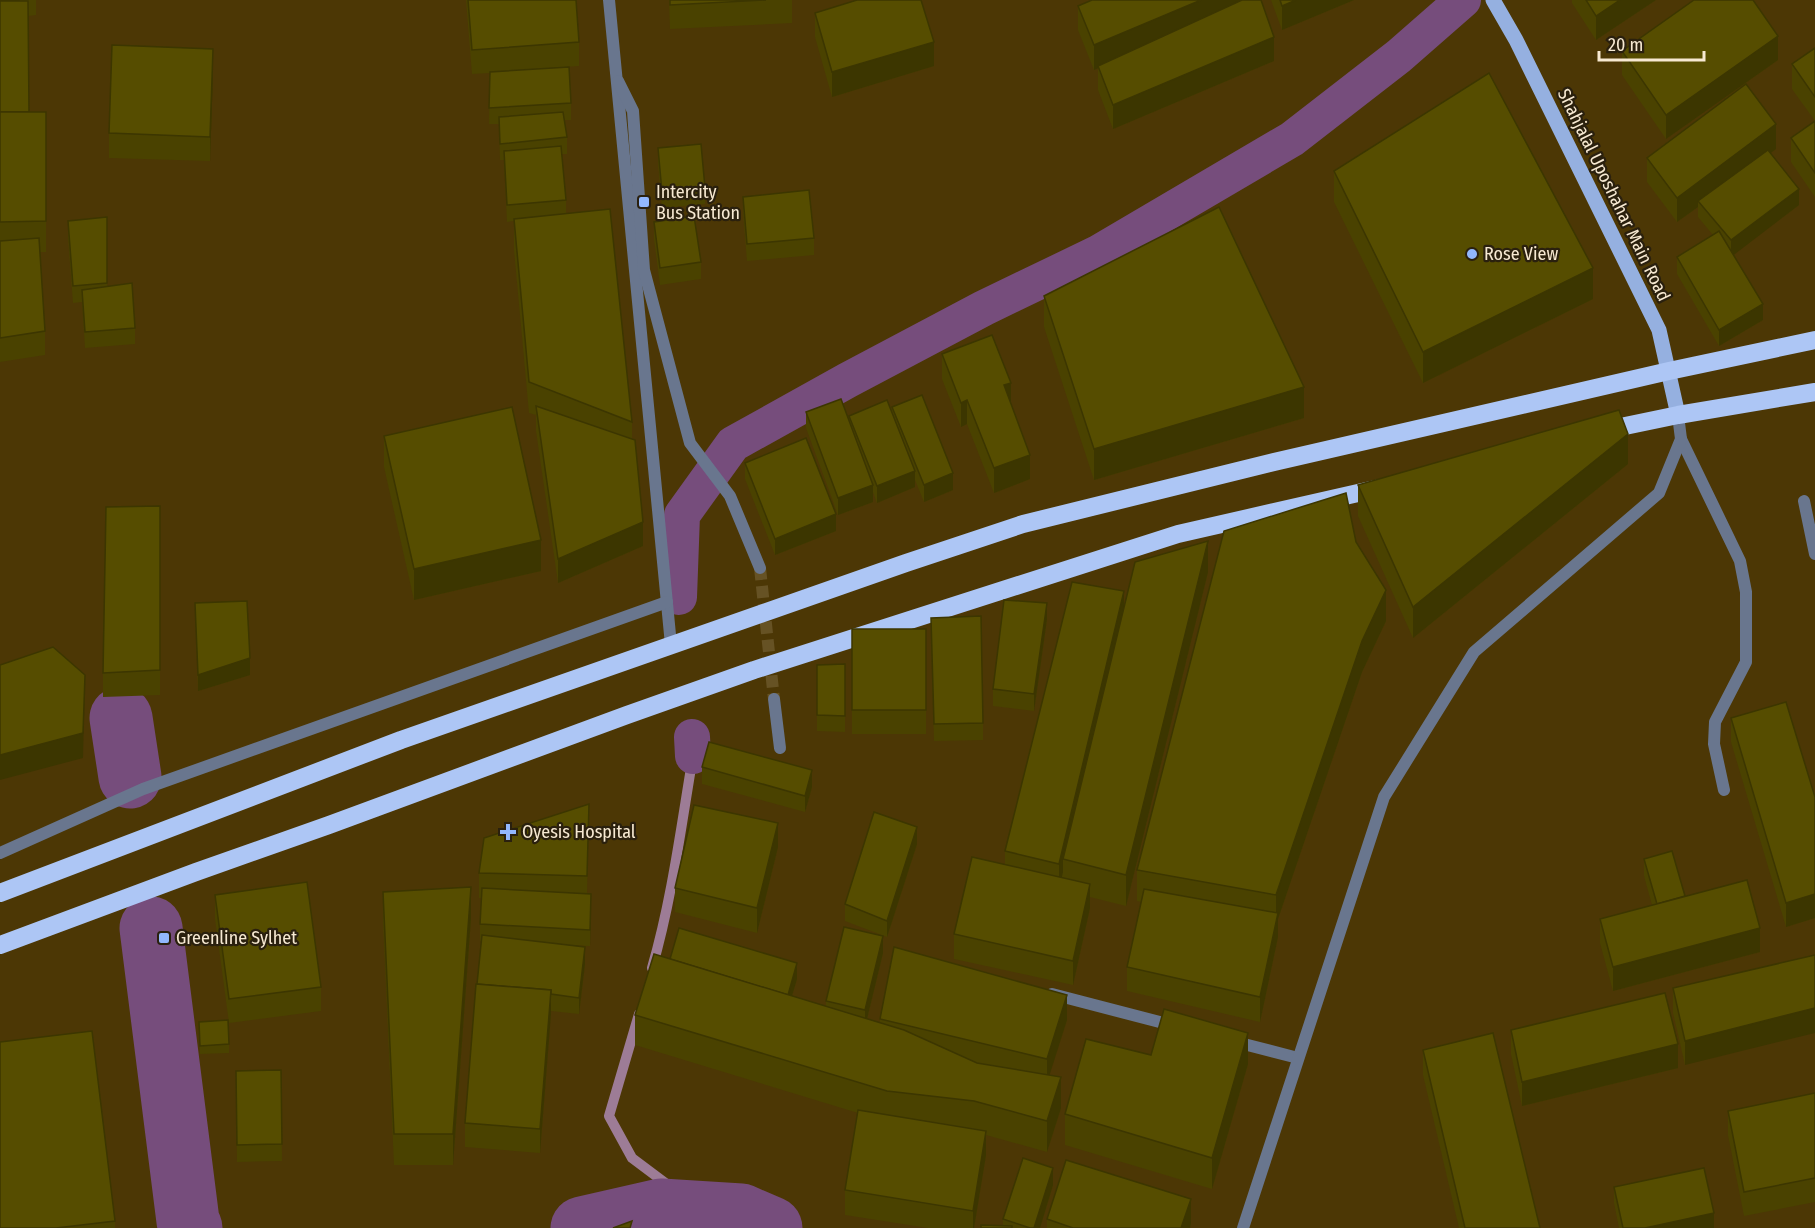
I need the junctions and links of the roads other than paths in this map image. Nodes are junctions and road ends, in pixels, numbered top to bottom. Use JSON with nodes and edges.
{"nodes":[{"id":1,"x":609,"y":0,"type":"edge"},
{"id":2,"x":1493,"y":0,"type":"edge"},
{"id":3,"x":615,"y":74,"type":"junction"},
{"id":4,"x":1815,"y":340,"type":"edge"},
{"id":5,"x":1669,"y":371,"type":"junction"},
{"id":6,"x":1815,"y":392,"type":"edge"},
{"id":7,"x":1678,"y":415,"type":"junction"},
{"id":8,"x":1580,"y":436,"type":"edge"},
{"id":9,"x":1681,"y":438,"type":"junction"},
{"id":10,"x":1395,"y":485,"type":"edge"},
{"id":11,"x":1804,"y":501,"type":"dead end"},
{"id":12,"x":1815,"y":554,"type":"edge"},
{"id":13,"x":760,"y":568,"type":"tunnel mouth"},
{"id":14,"x":667,"y":602,"type":"junction"},
{"id":15,"x":671,"y":645,"type":"junction"},
{"id":16,"x":774,"y":699,"type":"tunnel mouth"},
{"id":17,"x":780,"y":748,"type":"dead end"},
{"id":18,"x":1724,"y":790,"type":"dead end"},
{"id":19,"x":0,"y":853,"type":"edge"},
{"id":20,"x":0,"y":893,"type":"edge"},
{"id":21,"x":0,"y":945,"type":"edge"},
{"id":22,"x":1042,"y":991,"type":"edge"},
{"id":23,"x":1182,"y":1027,"type":"edge"},
{"id":24,"x":1216,"y":1036,"type":"edge"},
{"id":25,"x":1298,"y":1058,"type":"junction"},
{"id":26,"x":1243,"y":1228,"type":"edge"}],
"edges":[{"from":1,"to":3,"type":"street"},
{"from":2,"to":5,"type":"main road","name":"Shahjalal Uposhahar Main Road"},
{"from":3,"to":13,"type":"street"},
{"from":3,"to":14,"type":"street"},
{"from":4,"to":5,"type":"highway"},
{"from":5,"to":7,"type":"main road","name":"Shahjalal Uposhahar Main Road"},
{"from":5,"to":15,"type":"highway"},
{"from":6,"to":7,"type":"highway"},
{"from":7,"to":8,"type":"highway"},
{"from":7,"to":9,"type":"street"},
{"from":9,"to":18,"type":"street"},
{"from":9,"to":25,"type":"street"},
{"from":10,"to":21,"type":"highway"},
{"from":11,"to":12,"type":"street"},
{"from":14,"to":15,"type":"street"},
{"from":14,"to":19,"type":"street"},
{"from":15,"to":20,"type":"highway"},
{"from":16,"to":17,"type":"street"},
{"from":22,"to":23,"type":"street"},
{"from":24,"to":25,"type":"street"},
{"from":25,"to":26,"type":"street"}]}
